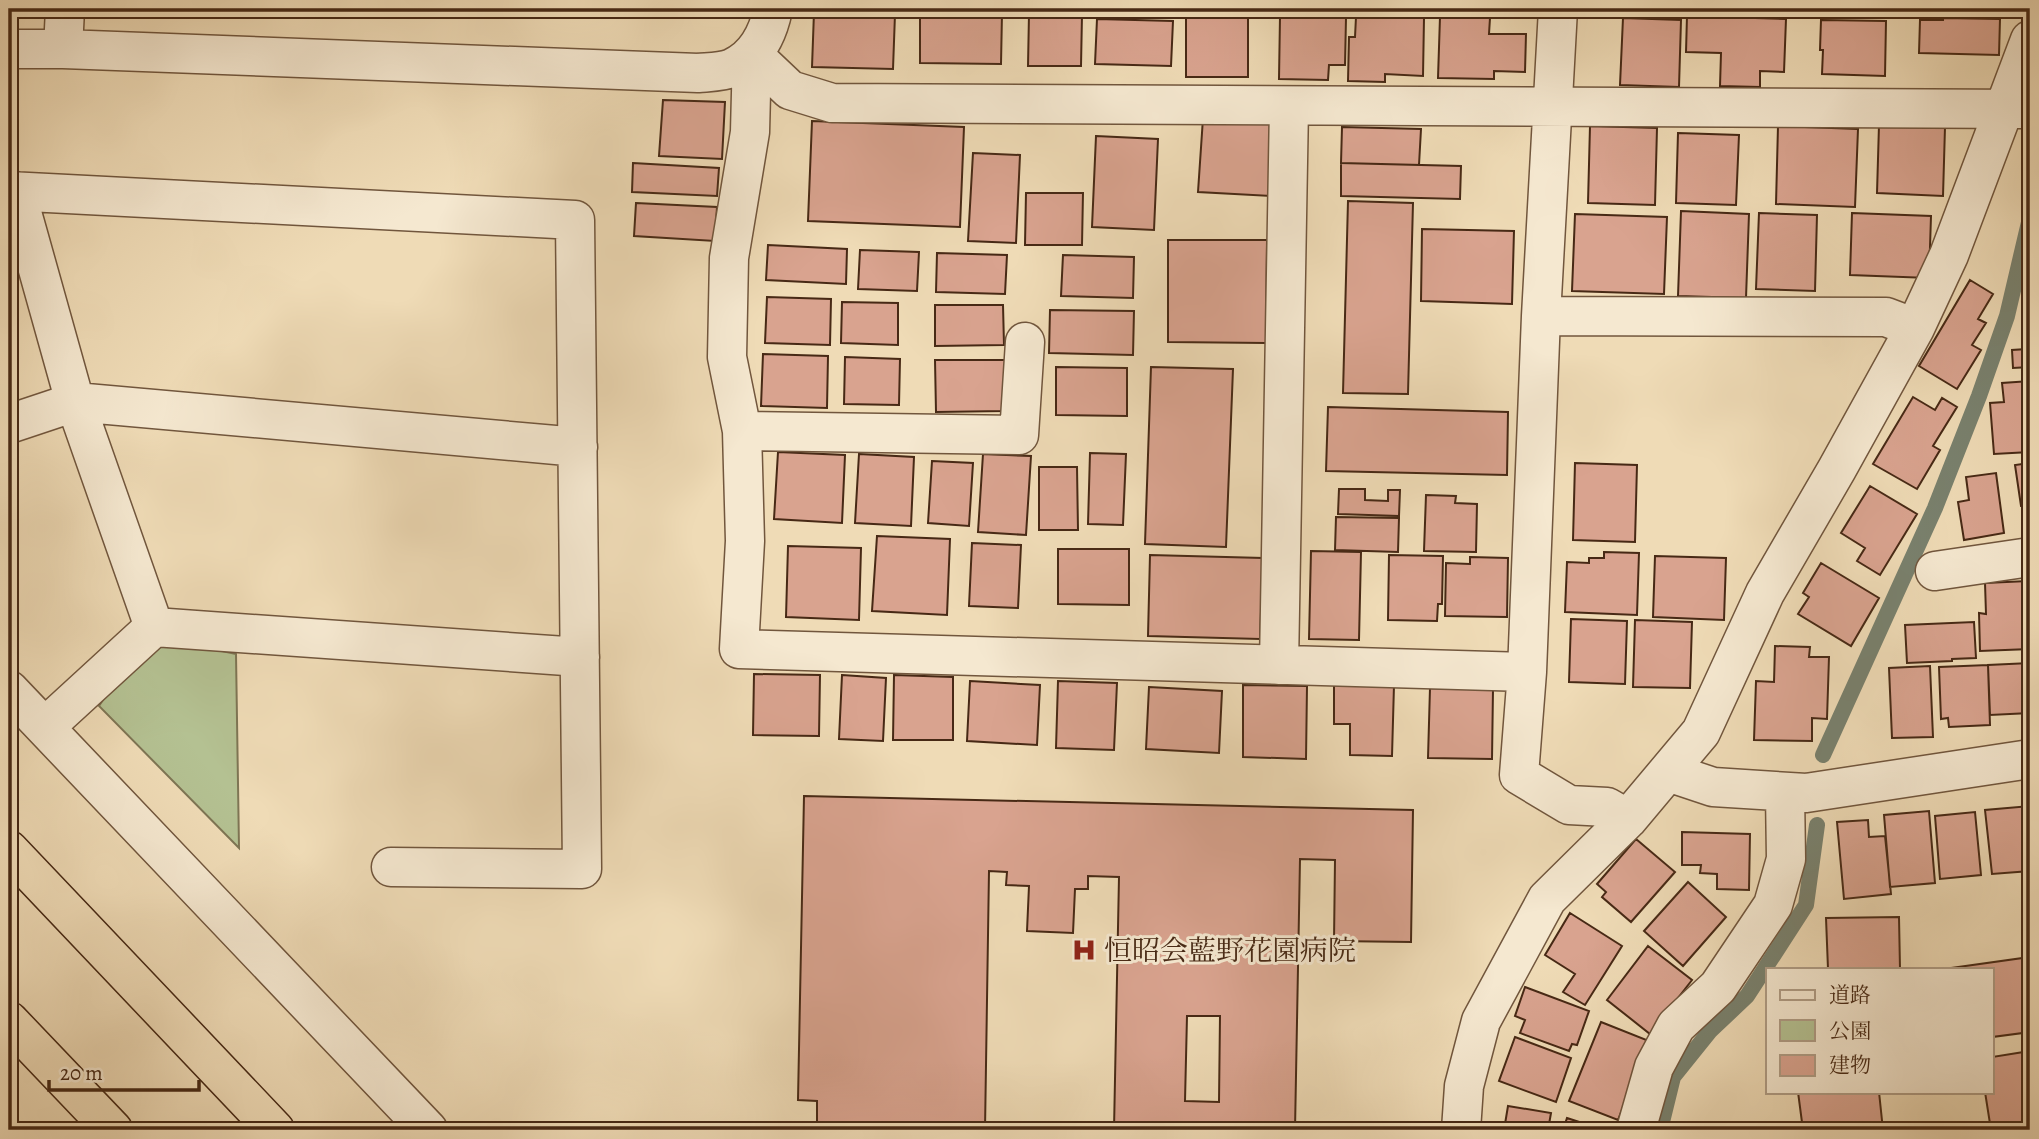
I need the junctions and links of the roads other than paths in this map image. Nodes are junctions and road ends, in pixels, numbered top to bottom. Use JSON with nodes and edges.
{"nodes":[{"id":1,"x":65,"y":9,"type":"edge"},
{"id":2,"x":774,"y":9,"type":"edge"},
{"id":3,"x":1558,"y":9,"type":"edge"},
{"id":4,"x":2030,"y":40,"type":"edge"},
{"id":5,"x":9,"y":49,"type":"edge"},
{"id":6,"x":63,"y":49,"type":"junction"},
{"id":7,"x":752,"y":54,"type":"junction"},
{"id":8,"x":1289,"y":106,"type":"junction"},
{"id":9,"x":1552,"y":107,"type":"junction"},
{"id":10,"x":2017,"y":109,"type":"edge"},
{"id":11,"x":12,"y":191,"type":"edge"},
{"id":12,"x":1541,"y":316,"type":"junction"},
{"id":13,"x":1915,"y":328,"type":"junction"},
{"id":14,"x":1025,"y":342,"type":"dead end"},
{"id":15,"x":75,"y":402,"type":"junction"},
{"id":16,"x":9,"y":424,"type":"edge"},
{"id":17,"x":742,"y":431,"type":"junction"},
{"id":18,"x":578,"y":447,"type":"junction"},
{"id":19,"x":2030,"y":557,"type":"edge"},
{"id":20,"x":1935,"y":571,"type":"dead end"},
{"id":21,"x":154,"y":627,"type":"junction"},
{"id":22,"x":580,"y":657,"type":"junction"},
{"id":23,"x":1279,"y":665,"type":"junction"},
{"id":24,"x":1527,"y":672,"type":"junction"},
{"id":25,"x":9,"y":690,"type":"edge"},
{"id":26,"x":45,"y":727,"type":"junction"},
{"id":27,"x":2030,"y":759,"type":"edge"},
{"id":28,"x":1668,"y":772,"type":"junction"},
{"id":29,"x":1785,"y":793,"type":"junction"},
{"id":30,"x":1628,"y":819,"type":"junction"},
{"id":31,"x":9,"y":850,"type":"edge"},
{"id":32,"x":391,"y":867,"type":"dead end"},
{"id":33,"x":9,"y":1021,"type":"edge"},
{"id":34,"x":113,"y":1130,"type":"edge"},
{"id":35,"x":275,"y":1130,"type":"edge"},
{"id":36,"x":429,"y":1130,"type":"edge"},
{"id":37,"x":1461,"y":1130,"type":"edge"},
{"id":38,"x":1636,"y":1130,"type":"edge"}],
"edges":[{"from":1,"to":6,"type":"street"},
{"from":2,"to":7,"type":"street"},
{"from":3,"to":9,"type":"street"},
{"from":4,"to":10,"type":"street"},
{"from":5,"to":6,"type":"street"},
{"from":6,"to":7,"type":"street"},
{"from":7,"to":8,"type":"street"},
{"from":7,"to":17,"type":"street"},
{"from":8,"to":9,"type":"street"},
{"from":8,"to":23,"type":"street"},
{"from":9,"to":10,"type":"street"},
{"from":9,"to":12,"type":"street"},
{"from":10,"to":13,"type":"street"},
{"from":11,"to":15,"type":"street"},
{"from":11,"to":18,"type":"street"},
{"from":12,"to":13,"type":"street"},
{"from":12,"to":24,"type":"street"},
{"from":13,"to":28,"type":"street"},
{"from":14,"to":17,"type":"street"},
{"from":15,"to":16,"type":"street"},
{"from":15,"to":18,"type":"street"},
{"from":15,"to":21,"type":"street"},
{"from":17,"to":23,"type":"street"},
{"from":18,"to":22,"type":"street"},
{"from":19,"to":20,"type":"street"},
{"from":21,"to":22,"type":"street"},
{"from":21,"to":26,"type":"street"},
{"from":22,"to":32,"type":"street"},
{"from":23,"to":24,"type":"street"},
{"from":24,"to":30,"type":"street"},
{"from":25,"to":26,"type":"street"},
{"from":26,"to":36,"type":"street"},
{"from":27,"to":29,"type":"street"},
{"from":28,"to":29,"type":"street"},
{"from":28,"to":30,"type":"street"},
{"from":29,"to":38,"type":"street"},
{"from":30,"to":37,"type":"street"},
{"from":31,"to":35,"type":"highway"},
{"from":33,"to":34,"type":"highway"}]}
